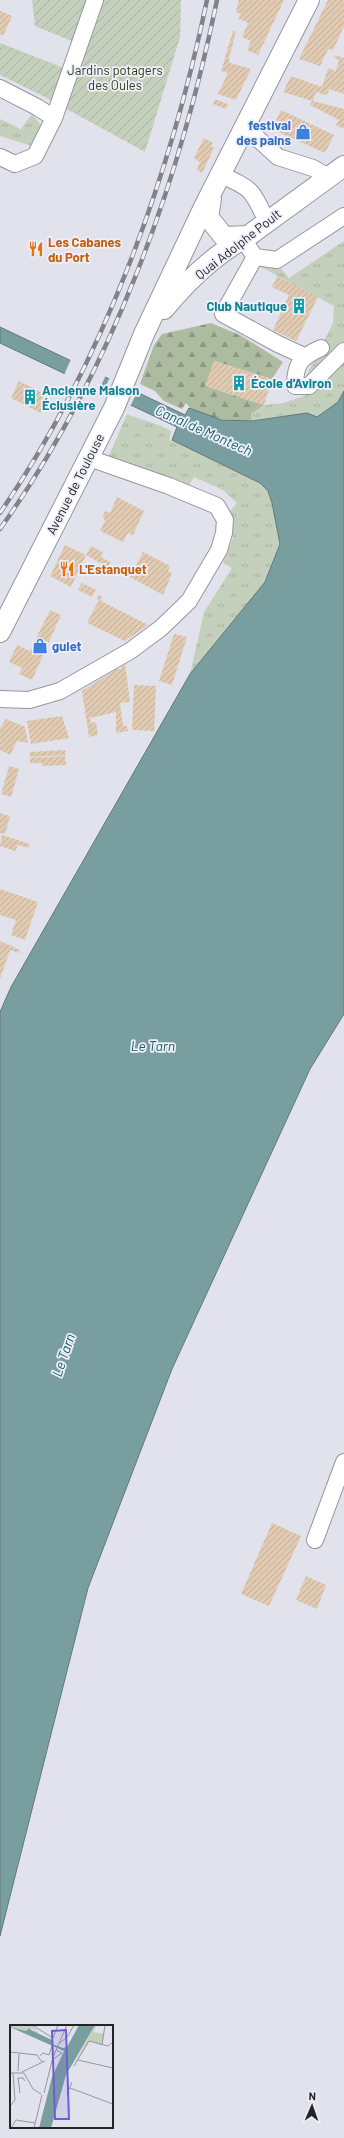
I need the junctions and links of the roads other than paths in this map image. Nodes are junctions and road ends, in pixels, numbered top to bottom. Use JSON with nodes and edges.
{"nodes":[{"id":1,"x":95,"y":0,"type":"edge"},
{"id":2,"x":309,"y":0,"type":"edge"},
{"id":3,"x":0,"y":88,"type":"edge"},
{"id":4,"x":54,"y":118,"type":"junction"},
{"id":5,"x":246,"y":127,"type":"junction"},
{"id":6,"x":0,"y":157,"type":"edge"},
{"id":7,"x":344,"y":166,"type":"edge"},
{"id":8,"x":327,"y":176,"type":"junction"},
{"id":9,"x":217,"y":182,"type":"junction"},
{"id":10,"x":344,"y":216,"type":"edge"},
{"id":11,"x":267,"y":222,"type":"junction"},
{"id":12,"x":246,"y":237,"type":"junction"},
{"id":13,"x":255,"y":258,"type":"junction"},
{"id":14,"x":144,"y":334,"type":"junction"},
{"id":15,"x":321,"y":348,"type":"dead end"},
{"id":16,"x":344,"y":352,"type":"edge"},
{"id":17,"x":304,"y":356,"type":"junction"},
{"id":18,"x":89,"y":458,"type":"junction"},
{"id":19,"x":0,"y":632,"type":"edge"},
{"id":20,"x":0,"y":699,"type":"edge"},
{"id":21,"x":344,"y":1462,"type":"edge"},
{"id":22,"x":315,"y":1540,"type":"dead end"}],
"edges":[{"from":1,"to":4,"type":"street"},
{"from":2,"to":5,"type":"main road"},
{"from":3,"to":4,"type":"street"},
{"from":4,"to":6,"type":"street"},
{"from":5,"to":8,"type":"street"},
{"from":5,"to":9,"type":"main road"},
{"from":7,"to":8,"type":"main road","name":"Quai Adolphe Poult"},
{"from":8,"to":11,"type":"main road","name":"Quai Adolphe Poult"},
{"from":9,"to":11,"type":"street"},
{"from":9,"to":12,"type":"main road"},
{"from":9,"to":14,"type":"main road"},
{"from":10,"to":13,"type":"street"},
{"from":11,"to":12,"type":"main road","name":"Quai Adolphe Poult"},
{"from":12,"to":13,"type":"street"},
{"from":12,"to":14,"type":"main road","name":"Quai Adolphe Poult"},
{"from":13,"to":17,"type":"street"},
{"from":14,"to":18,"type":"main road","name":"Avenue de Toulouse"},
{"from":15,"to":17,"type":"street"},
{"from":16,"to":17,"type":"street"},
{"from":18,"to":19,"type":"main road","name":"Avenue de Toulouse"},
{"from":18,"to":20,"type":"street"},
{"from":21,"to":22,"type":"street"}]}
